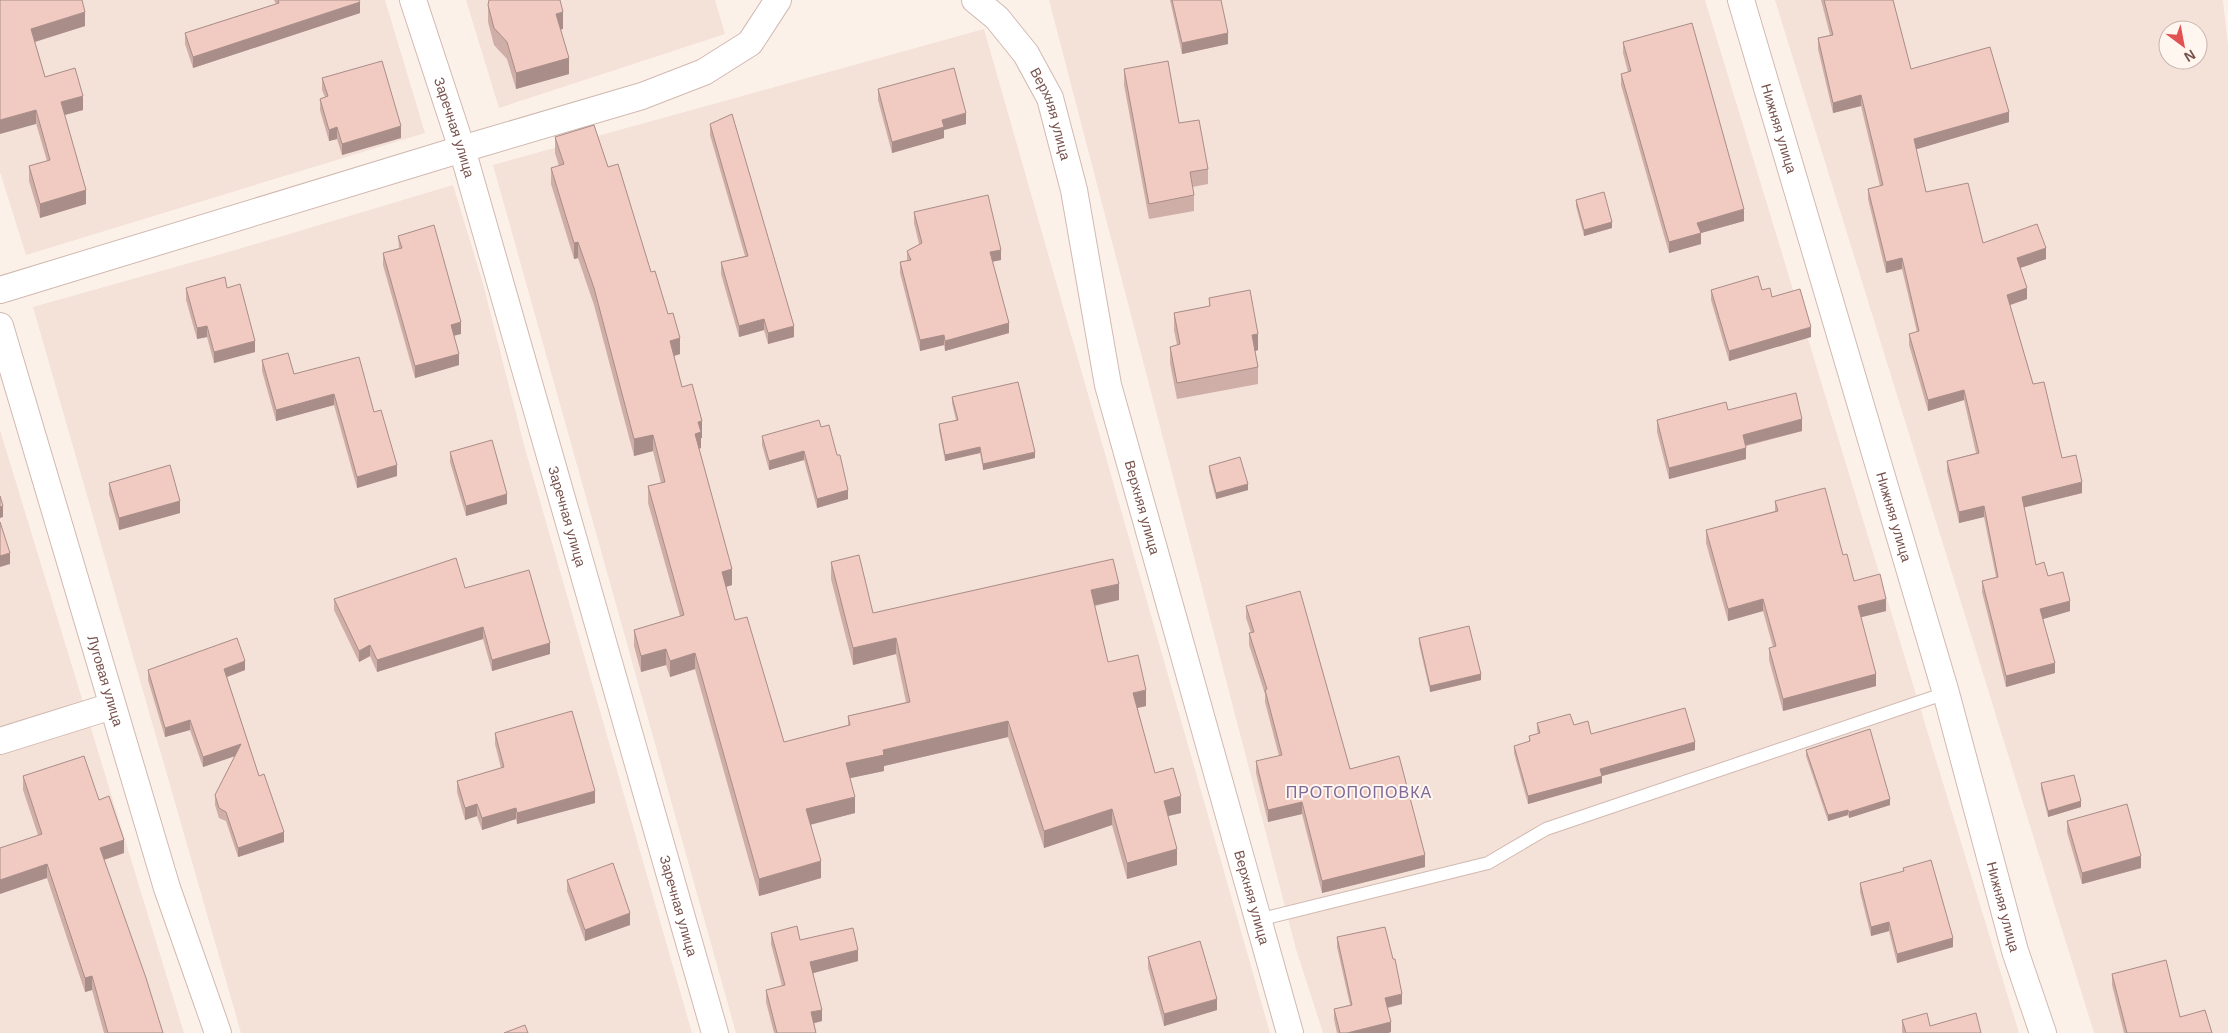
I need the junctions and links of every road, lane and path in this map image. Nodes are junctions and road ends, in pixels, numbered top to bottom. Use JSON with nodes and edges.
{"nodes":[{"id":1,"x":413,"y":0,"type":"edge"},
{"id":2,"x":778,"y":0,"type":"edge"},
{"id":3,"x":1741,"y":0,"type":"edge"},
{"id":4,"x":982,"y":2,"type":"edge"},
{"id":5,"x":462,"y":149,"type":"junction"},
{"id":6,"x":0,"y":290,"type":"edge"},
{"id":7,"x":0,"y":326,"type":"edge"},
{"id":8,"x":1946,"y":693,"type":"junction"},
{"id":9,"x":112,"y":706,"type":"junction"},
{"id":10,"x":0,"y":741,"type":"edge"},
{"id":11,"x":1258,"y":920,"type":"junction"},
{"id":12,"x":218,"y":1033,"type":"edge"},
{"id":13,"x":715,"y":1033,"type":"edge"},
{"id":14,"x":1290,"y":1033,"type":"edge"},
{"id":15,"x":2043,"y":1033,"type":"edge"}],
"edges":[{"from":1,"to":5,"type":"street","name":"Заречная улица"},
{"from":2,"to":5,"type":"street"},
{"from":3,"to":8,"type":"street","name":"Нижняя улица"},
{"from":4,"to":11,"type":"street","name":"Верхняя улица"},
{"from":5,"to":6,"type":"street"},
{"from":5,"to":13,"type":"street","name":"Заречная улица"},
{"from":7,"to":9,"type":"street","name":"Луговая улица"},
{"from":8,"to":11,"type":"lane"},
{"from":8,"to":15,"type":"street","name":"Нижняя улица"},
{"from":9,"to":10,"type":"street"},
{"from":9,"to":12,"type":"street","name":"Луговая улица"},
{"from":11,"to":14,"type":"street","name":"Верхняя улица"}]}
